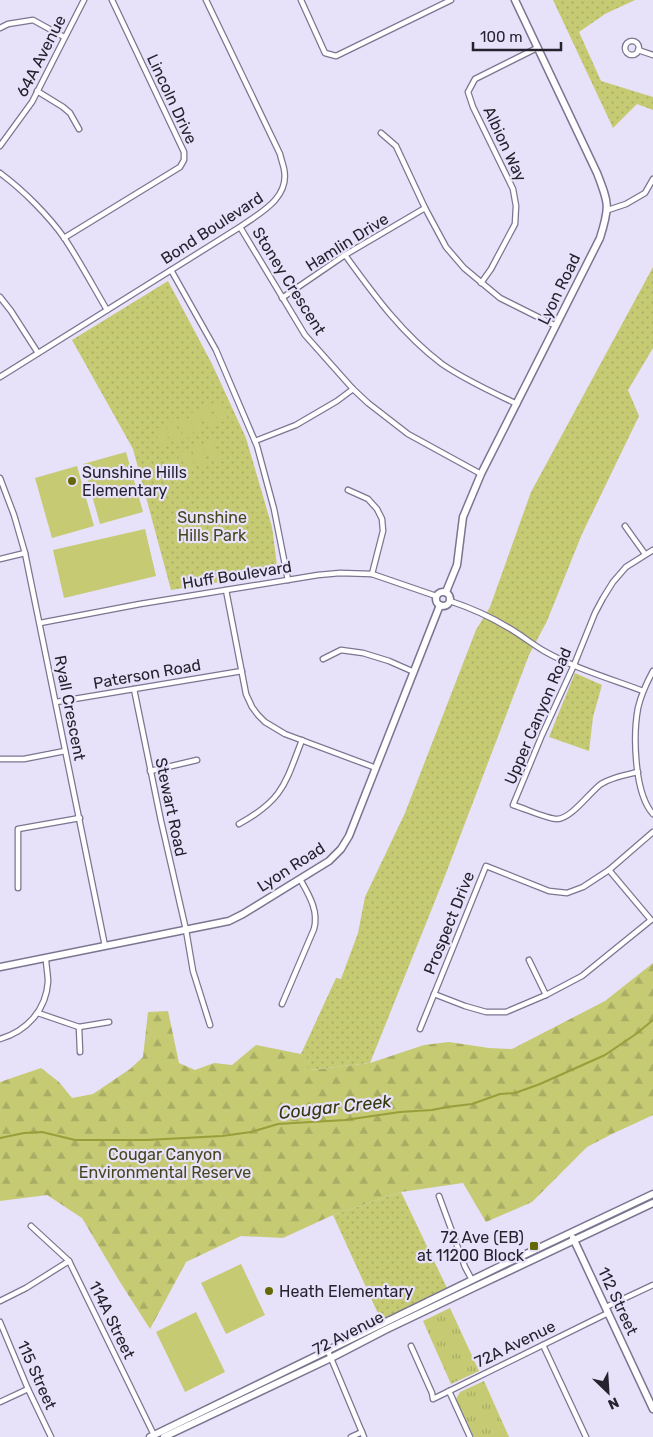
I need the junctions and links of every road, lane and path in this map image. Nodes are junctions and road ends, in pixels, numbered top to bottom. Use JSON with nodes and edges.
{"nodes":[{"id":1,"x":84,"y":0,"type":"edge"},
{"id":2,"x":112,"y":0,"type":"edge"},
{"id":3,"x":206,"y":0,"type":"edge"},
{"id":4,"x":301,"y":0,"type":"edge"},
{"id":5,"x":451,"y":0,"type":"edge"},
{"id":6,"x":515,"y":0,"type":"edge"},
{"id":7,"x":0,"y":28,"type":"edge"},
{"id":8,"x":64,"y":37,"type":"junction"},
{"id":9,"x":537,"y":48,"type":"junction"},
{"id":10,"x":638,"y":50,"type":"dead end"},
{"id":11,"x":653,"y":55,"type":"edge"},
{"id":12,"x":37,"y":91,"type":"junction"},
{"id":13,"x":79,"y":128,"type":"dead end"},
{"id":14,"x":381,"y":133,"type":"dead end"},
{"id":15,"x":0,"y":146,"type":"edge"},
{"id":16,"x":0,"y":173,"type":"edge"},
{"id":17,"x":653,"y":179,"type":"edge"},
{"id":18,"x":425,"y":208,"type":"junction"},
{"id":19,"x":608,"y":210,"type":"junction"},
{"id":20,"x":240,"y":227,"type":"junction"},
{"id":21,"x":64,"y":238,"type":"junction"},
{"id":22,"x":345,"y":255,"type":"junction"},
{"id":23,"x":171,"y":270,"type":"junction"},
{"id":24,"x":482,"y":283,"type":"junction"},
{"id":25,"x":0,"y":297,"type":"edge"},
{"id":26,"x":282,"y":298,"type":"junction"},
{"id":27,"x":107,"y":310,"type":"junction"},
{"id":28,"x":556,"y":326,"type":"junction"},
{"id":29,"x":38,"y":353,"type":"junction"},
{"id":30,"x":0,"y":377,"type":"edge"},
{"id":31,"x":353,"y":389,"type":"junction"},
{"id":32,"x":517,"y":404,"type":"junction"},
{"id":33,"x":255,"y":441,"type":"junction"},
{"id":34,"x":481,"y":474,"type":"junction"},
{"id":35,"x":0,"y":478,"type":"edge"},
{"id":36,"x":348,"y":490,"type":"dead end"},
{"id":37,"x":625,"y":526,"type":"dead end"},
{"id":38,"x":653,"y":550,"type":"edge"},
{"id":39,"x":25,"y":553,"type":"junction"},
{"id":40,"x":645,"y":554,"type":"junction"},
{"id":41,"x":0,"y":558,"type":"edge"},
{"id":42,"x":372,"y":574,"type":"junction"},
{"id":43,"x":288,"y":580,"type":"junction"},
{"id":44,"x":226,"y":590,"type":"junction"},
{"id":45,"x":446,"y":592,"type":"junction"},
{"id":46,"x":436,"y":596,"type":"junction"},
{"id":47,"x":450,"y":601,"type":"junction"},
{"id":48,"x":440,"y":605,"type":"junction"},
{"id":49,"x":40,"y":623,"type":"junction"},
{"id":50,"x":324,"y":658,"type":"dead end"},
{"id":51,"x":574,"y":665,"type":"junction"},
{"id":52,"x":242,"y":671,"type":"junction"},
{"id":53,"x":653,"y":671,"type":"edge"},
{"id":54,"x":414,"y":672,"type":"junction"},
{"id":55,"x":134,"y":689,"type":"junction"},
{"id":56,"x":643,"y":691,"type":"junction"},
{"id":57,"x":56,"y":702,"type":"junction"},
{"id":58,"x":302,"y":740,"type":"junction"},
{"id":59,"x":65,"y":751,"type":"junction"},
{"id":60,"x":0,"y":759,"type":"edge"},
{"id":61,"x":197,"y":760,"type":"dead end"},
{"id":62,"x":376,"y":768,"type":"junction"},
{"id":63,"x":150,"y":771,"type":"junction"},
{"id":64,"x":638,"y":772,"type":"junction"},
{"id":65,"x":653,"y":814,"type":"edge"},
{"id":66,"x":80,"y":818,"type":"junction"},
{"id":67,"x":239,"y":824,"type":"dead end"},
{"id":68,"x":653,"y":832,"type":"edge"},
{"id":69,"x":609,"y":870,"type":"junction"},
{"id":70,"x":300,"y":880,"type":"junction"},
{"id":71,"x":18,"y":888,"type":"dead end"},
{"id":72,"x":186,"y":930,"type":"junction"},
{"id":73,"x":105,"y":946,"type":"junction"},
{"id":74,"x":46,"y":958,"type":"junction"},
{"id":75,"x":529,"y":960,"type":"dead end"},
{"id":76,"x":0,"y":967,"type":"edge"},
{"id":77,"x":434,"y":994,"type":"junction"},
{"id":78,"x":546,"y":995,"type":"junction"},
{"id":79,"x":282,"y":1004,"type":"dead end"},
{"id":80,"x":38,"y":1013,"type":"junction"},
{"id":81,"x":109,"y":1022,"type":"dead end"},
{"id":82,"x":210,"y":1025,"type":"dead end"},
{"id":83,"x":79,"y":1026,"type":"junction"},
{"id":84,"x":420,"y":1029,"type":"dead end"},
{"id":85,"x":0,"y":1039,"type":"edge"},
{"id":86,"x":80,"y":1052,"type":"dead end"},
{"id":87,"x":653,"y":1194,"type":"edge"},
{"id":88,"x":439,"y":1196,"type":"dead end"},
{"id":89,"x":653,"y":1203,"type":"edge"},
{"id":90,"x":31,"y":1226,"type":"dead end"},
{"id":91,"x":571,"y":1233,"type":"junction"},
{"id":92,"x":574,"y":1240,"type":"junction"},
{"id":93,"x":69,"y":1261,"type":"junction"},
{"id":94,"x":472,"y":1280,"type":"junction"},
{"id":95,"x":653,"y":1285,"type":"edge"},
{"id":96,"x":0,"y":1301,"type":"edge"},
{"id":97,"x":607,"y":1310,"type":"junction"},
{"id":98,"x":0,"y":1322,"type":"edge"},
{"id":99,"x":543,"y":1345,"type":"junction"},
{"id":100,"x":412,"y":1346,"type":"dead end"},
{"id":101,"x":328,"y":1351,"type":"junction"},
{"id":102,"x":331,"y":1358,"type":"junction"},
{"id":103,"x":28,"y":1389,"type":"junction"},
{"id":104,"x":449,"y":1391,"type":"junction"},
{"id":105,"x":0,"y":1402,"type":"edge"},
{"id":106,"x":653,"y":1409,"type":"edge"},
{"id":107,"x":363,"y":1434,"type":"edge"},
{"id":108,"x":152,"y":1436,"type":"edge"},
{"id":109,"x":51,"y":1437,"type":"edge"},
{"id":110,"x":164,"y":1437,"type":"edge"},
{"id":111,"x":351,"y":1437,"type":"edge"},
{"id":112,"x":470,"y":1437,"type":"edge"},
{"id":113,"x":586,"y":1437,"type":"edge"}],
"edges":[{"from":1,"to":8,"type":"street","name":"64A Avenue"},
{"from":2,"to":21,"type":"street","name":"Lincoln Drive"},
{"from":3,"to":20,"type":"street","name":"Bond Boulevard"},
{"from":4,"to":5,"type":"street"},
{"from":6,"to":9,"type":"street"},
{"from":7,"to":8,"type":"street"},
{"from":8,"to":12,"type":"street","name":"64A Avenue"},
{"from":9,"to":19,"type":"street"},
{"from":9,"to":24,"type":"street","name":"Albion Way"},
{"from":10,"to":11,"type":"street"},
{"from":12,"to":13,"type":"street"},
{"from":12,"to":15,"type":"street","name":"64A Avenue"},
{"from":14,"to":18,"type":"street"},
{"from":16,"to":21,"type":"street"},
{"from":17,"to":19,"type":"street"},
{"from":18,"to":22,"type":"street","name":"Hamlin Drive"},
{"from":18,"to":24,"type":"street"},
{"from":19,"to":28,"type":"street","name":"Lyon Road"},
{"from":20,"to":23,"type":"street","name":"Bond Boulevard"},
{"from":20,"to":26,"type":"street","name":"Stoney Crescent"},
{"from":21,"to":27,"type":"street"},
{"from":22,"to":26,"type":"street","name":"Hamlin Drive"},
{"from":22,"to":32,"type":"street"},
{"from":23,"to":27,"type":"street","name":"Bond Boulevard"},
{"from":23,"to":33,"type":"street"},
{"from":24,"to":28,"type":"street"},
{"from":25,"to":29,"type":"street"},
{"from":26,"to":31,"type":"street","name":"Stoney Crescent"},
{"from":27,"to":29,"type":"street","name":"Bond Boulevard"},
{"from":28,"to":32,"type":"street","name":"Lyon Road"},
{"from":29,"to":30,"type":"street","name":"Bond Boulevard"},
{"from":31,"to":33,"type":"street"},
{"from":31,"to":34,"type":"street","name":"Stoney Crescent"},
{"from":32,"to":34,"type":"street","name":"Lyon Road"},
{"from":33,"to":43,"type":"street"},
{"from":34,"to":45,"type":"street","name":"Lyon Road"},
{"from":35,"to":39,"type":"street","name":"Ryall Crescent"},
{"from":36,"to":42,"type":"street"},
{"from":37,"to":40,"type":"street"},
{"from":38,"to":40,"type":"street","name":"Upper Canyon Road"},
{"from":39,"to":41,"type":"street"},
{"from":39,"to":49,"type":"street","name":"Ryall Crescent"},
{"from":40,"to":51,"type":"street","name":"Upper Canyon Road"},
{"from":42,"to":43,"type":"street","name":"Huff Boulevard"},
{"from":42,"to":46,"type":"street","name":"Huff Boulevard"},
{"from":43,"to":44,"type":"street","name":"Huff Boulevard"},
{"from":44,"to":49,"type":"street","name":"Huff Boulevard"},
{"from":44,"to":52,"type":"street"},
{"from":45,"to":46,"type":"street"},
{"from":45,"to":47,"type":"street"},
{"from":46,"to":48,"type":"street"},
{"from":47,"to":48,"type":"street"},
{"from":47,"to":51,"type":"street"},
{"from":48,"to":54,"type":"street","name":"Lyon Road"},
{"from":49,"to":57,"type":"street","name":"Ryall Crescent"},
{"from":50,"to":54,"type":"street"},
{"from":51,"to":56,"type":"street"},
{"from":51,"to":64,"type":"street","name":"Upper Canyon Road"},
{"from":52,"to":55,"type":"street","name":"Paterson Road"},
{"from":52,"to":58,"type":"street"},
{"from":53,"to":56,"type":"street"},
{"from":54,"to":62,"type":"street","name":"Lyon Road"},
{"from":55,"to":57,"type":"street","name":"Paterson Road"},
{"from":55,"to":63,"type":"street","name":"Stewart Road"},
{"from":56,"to":64,"type":"street"},
{"from":57,"to":59,"type":"street","name":"Ryall Crescent"},
{"from":58,"to":62,"type":"street"},
{"from":58,"to":67,"type":"street"},
{"from":59,"to":60,"type":"street"},
{"from":59,"to":66,"type":"street","name":"Ryall Crescent"},
{"from":61,"to":63,"type":"street"},
{"from":62,"to":70,"type":"street","name":"Lyon Road"},
{"from":63,"to":72,"type":"street","name":"Stewart Road"},
{"from":64,"to":65,"type":"street"},
{"from":66,"to":71,"type":"street"},
{"from":66,"to":73,"type":"street","name":"Ryall Crescent"},
{"from":68,"to":69,"type":"street","name":"Prospect Drive"},
{"from":69,"to":77,"type":"street","name":"Prospect Drive"},
{"from":69,"to":78,"type":"street"},
{"from":70,"to":72,"type":"street","name":"Lyon Road"},
{"from":70,"to":79,"type":"street"},
{"from":72,"to":73,"type":"street","name":"Lyon Road"},
{"from":72,"to":82,"type":"street","name":"Stewart Road"},
{"from":73,"to":74,"type":"street","name":"Lyon Road"},
{"from":74,"to":76,"type":"street","name":"Lyon Road"},
{"from":74,"to":80,"type":"street"},
{"from":75,"to":78,"type":"street"},
{"from":77,"to":78,"type":"street"},
{"from":77,"to":84,"type":"street","name":"Prospect Drive"},
{"from":80,"to":83,"type":"street"},
{"from":80,"to":85,"type":"street"},
{"from":81,"to":83,"type":"street"},
{"from":83,"to":86,"type":"street"},
{"from":87,"to":91,"type":"street","name":"72 Avenue"},
{"from":88,"to":94,"type":"street"},
{"from":89,"to":92,"type":"street","name":"72 Avenue"},
{"from":90,"to":93,"type":"street","name":"114A Street"},
{"from":91,"to":92,"type":"street","name":"112 Street"},
{"from":91,"to":94,"type":"street","name":"72 Avenue"},
{"from":92,"to":97,"type":"street","name":"112 Street"},
{"from":92,"to":102,"type":"street","name":"72 Avenue"},
{"from":93,"to":96,"type":"street"},
{"from":93,"to":108,"type":"street","name":"114A Street"},
{"from":94,"to":101,"type":"street","name":"72 Avenue"},
{"from":95,"to":97,"type":"street","name":"72A Avenue"},
{"from":97,"to":99,"type":"street","name":"72A Avenue"},
{"from":97,"to":106,"type":"street","name":"112 Street"},
{"from":98,"to":103,"type":"street","name":"115 Street"},
{"from":99,"to":104,"type":"street","name":"72A Avenue"},
{"from":99,"to":113,"type":"street"},
{"from":100,"to":104,"type":"street","name":"72A Avenue"},
{"from":101,"to":102,"type":"street"},
{"from":101,"to":108,"type":"street","name":"72 Avenue"},
{"from":102,"to":107,"type":"street"},
{"from":102,"to":110,"type":"street","name":"72 Avenue"},
{"from":103,"to":105,"type":"street"},
{"from":103,"to":109,"type":"street","name":"115 Street"},
{"from":104,"to":112,"type":"street"},
{"from":107,"to":111,"type":"street"}]}
